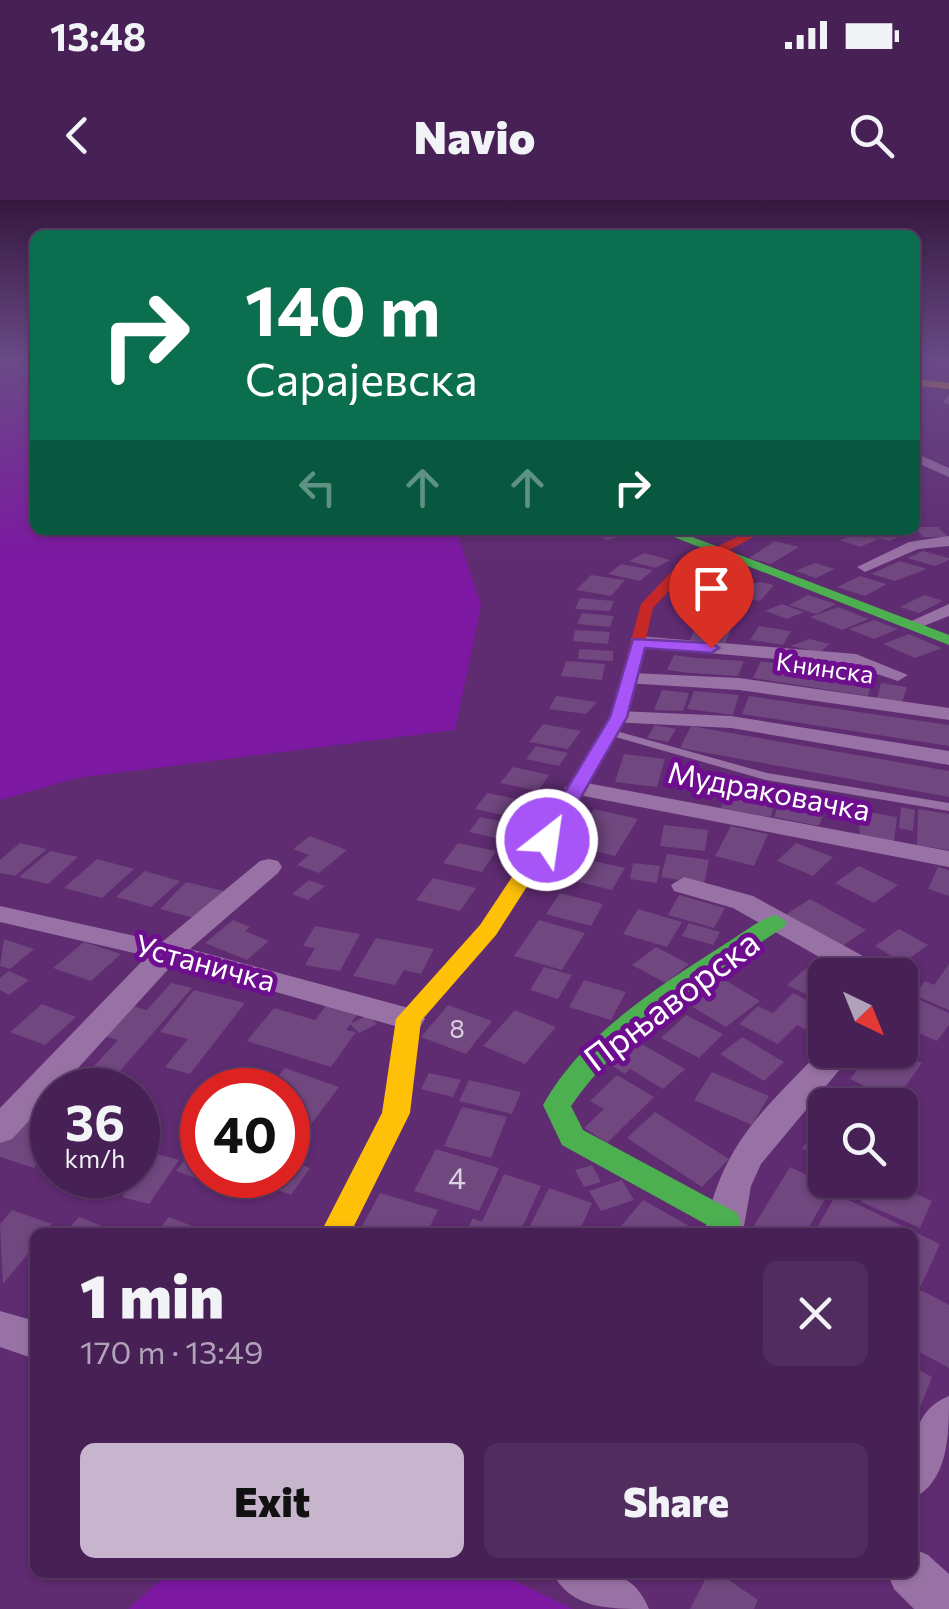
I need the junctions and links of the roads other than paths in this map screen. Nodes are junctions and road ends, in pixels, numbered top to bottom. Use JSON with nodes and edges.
{"nodes":[{"id":1,"x":920,"y":459,"type":"edge"},
{"id":2,"x":949,"y":473,"type":"edge"},
{"id":3,"x":675,"y":535,"type":"edge"},
{"id":4,"x":751,"y":535,"type":"edge"},
{"id":5,"x":949,"y":541,"type":"edge"},
{"id":6,"x":718,"y":552,"type":"junction"},
{"id":7,"x":865,"y":567,"type":"dead end"},
{"id":8,"x":949,"y":609,"type":"edge"},
{"id":9,"x":916,"y":624,"type":"junction"},
{"id":10,"x":949,"y":640,"type":"edge"},
{"id":11,"x":638,"y":642,"type":"junction"},
{"id":12,"x":898,"y":676,"type":"dead end"},
{"id":13,"x":632,"y":679,"type":"junction"},
{"id":14,"x":949,"y":714,"type":"edge"},
{"id":15,"x":614,"y":725,"type":"junction"},
{"id":16,"x":949,"y":758,"type":"edge"},
{"id":17,"x":576,"y":788,"type":"junction"},
{"id":18,"x":949,"y":806,"type":"edge"},
{"id":19,"x":949,"y":860,"type":"edge"},
{"id":20,"x":269,"y":867,"type":"dead end"},
{"id":21,"x":684,"y":885,"type":"dead end"},
{"id":22,"x":0,"y":914,"type":"edge"},
{"id":23,"x":776,"y":922,"type":"junction"},
{"id":24,"x":168,"y":952,"type":"junction"},
{"id":25,"x":843,"y":958,"type":"edge"},
{"id":26,"x":409,"y":1019,"type":"junction"},
{"id":27,"x":824,"y":1068,"type":"edge"},
{"id":28,"x":0,"y":1130,"type":"edge"},
{"id":29,"x":725,"y":1227,"type":"edge"},
{"id":30,"x":338,"y":1228,"type":"edge"},
{"id":31,"x":0,"y":1328,"type":"edge"},
{"id":32,"x":30,"y":1338,"type":"edge"},
{"id":33,"x":949,"y":1418,"type":"edge"},
{"id":34,"x":918,"y":1467,"type":"edge"},
{"id":35,"x":584,"y":1578,"type":"edge"},
{"id":36,"x":917,"y":1578,"type":"edge"},
{"id":37,"x":624,"y":1609,"type":"edge"},
{"id":38,"x":949,"y":1609,"type":"edge"}],
"edges":[{"from":1,"to":2,"type":"street"},
{"from":3,"to":6,"type":"street"},
{"from":4,"to":6,"type":"street"},
{"from":5,"to":7,"type":"street"},
{"from":6,"to":9,"type":"street"},
{"from":6,"to":11,"type":"street"},
{"from":8,"to":9,"type":"street"},
{"from":9,"to":10,"type":"street"},
{"from":11,"to":12,"type":"street"},
{"from":11,"to":13,"type":"street"},
{"from":13,"to":14,"type":"street","name":"Книнска"},
{"from":13,"to":15,"type":"street"},
{"from":15,"to":16,"type":"street"},
{"from":15,"to":17,"type":"street"},
{"from":15,"to":18,"type":"lane"},
{"from":17,"to":19,"type":"street","name":"Мудраковачка"},
{"from":17,"to":26,"type":"street"},
{"from":20,"to":24,"type":"street"},
{"from":21,"to":23,"type":"street","name":"Прњаворска"},
{"from":22,"to":24,"type":"street","name":"Устаничка"},
{"from":23,"to":25,"type":"street","name":"Прњаворска"},
{"from":23,"to":29,"type":"street","name":"Прњаворска"},
{"from":24,"to":26,"type":"street","name":"Устаничка"},
{"from":24,"to":28,"type":"street"},
{"from":26,"to":30,"type":"street"},
{"from":27,"to":29,"type":"street","name":"Прњаворска"},
{"from":31,"to":32,"type":"street"},
{"from":33,"to":34,"type":"street"},
{"from":35,"to":37,"type":"street"},
{"from":36,"to":38,"type":"street"}]}
